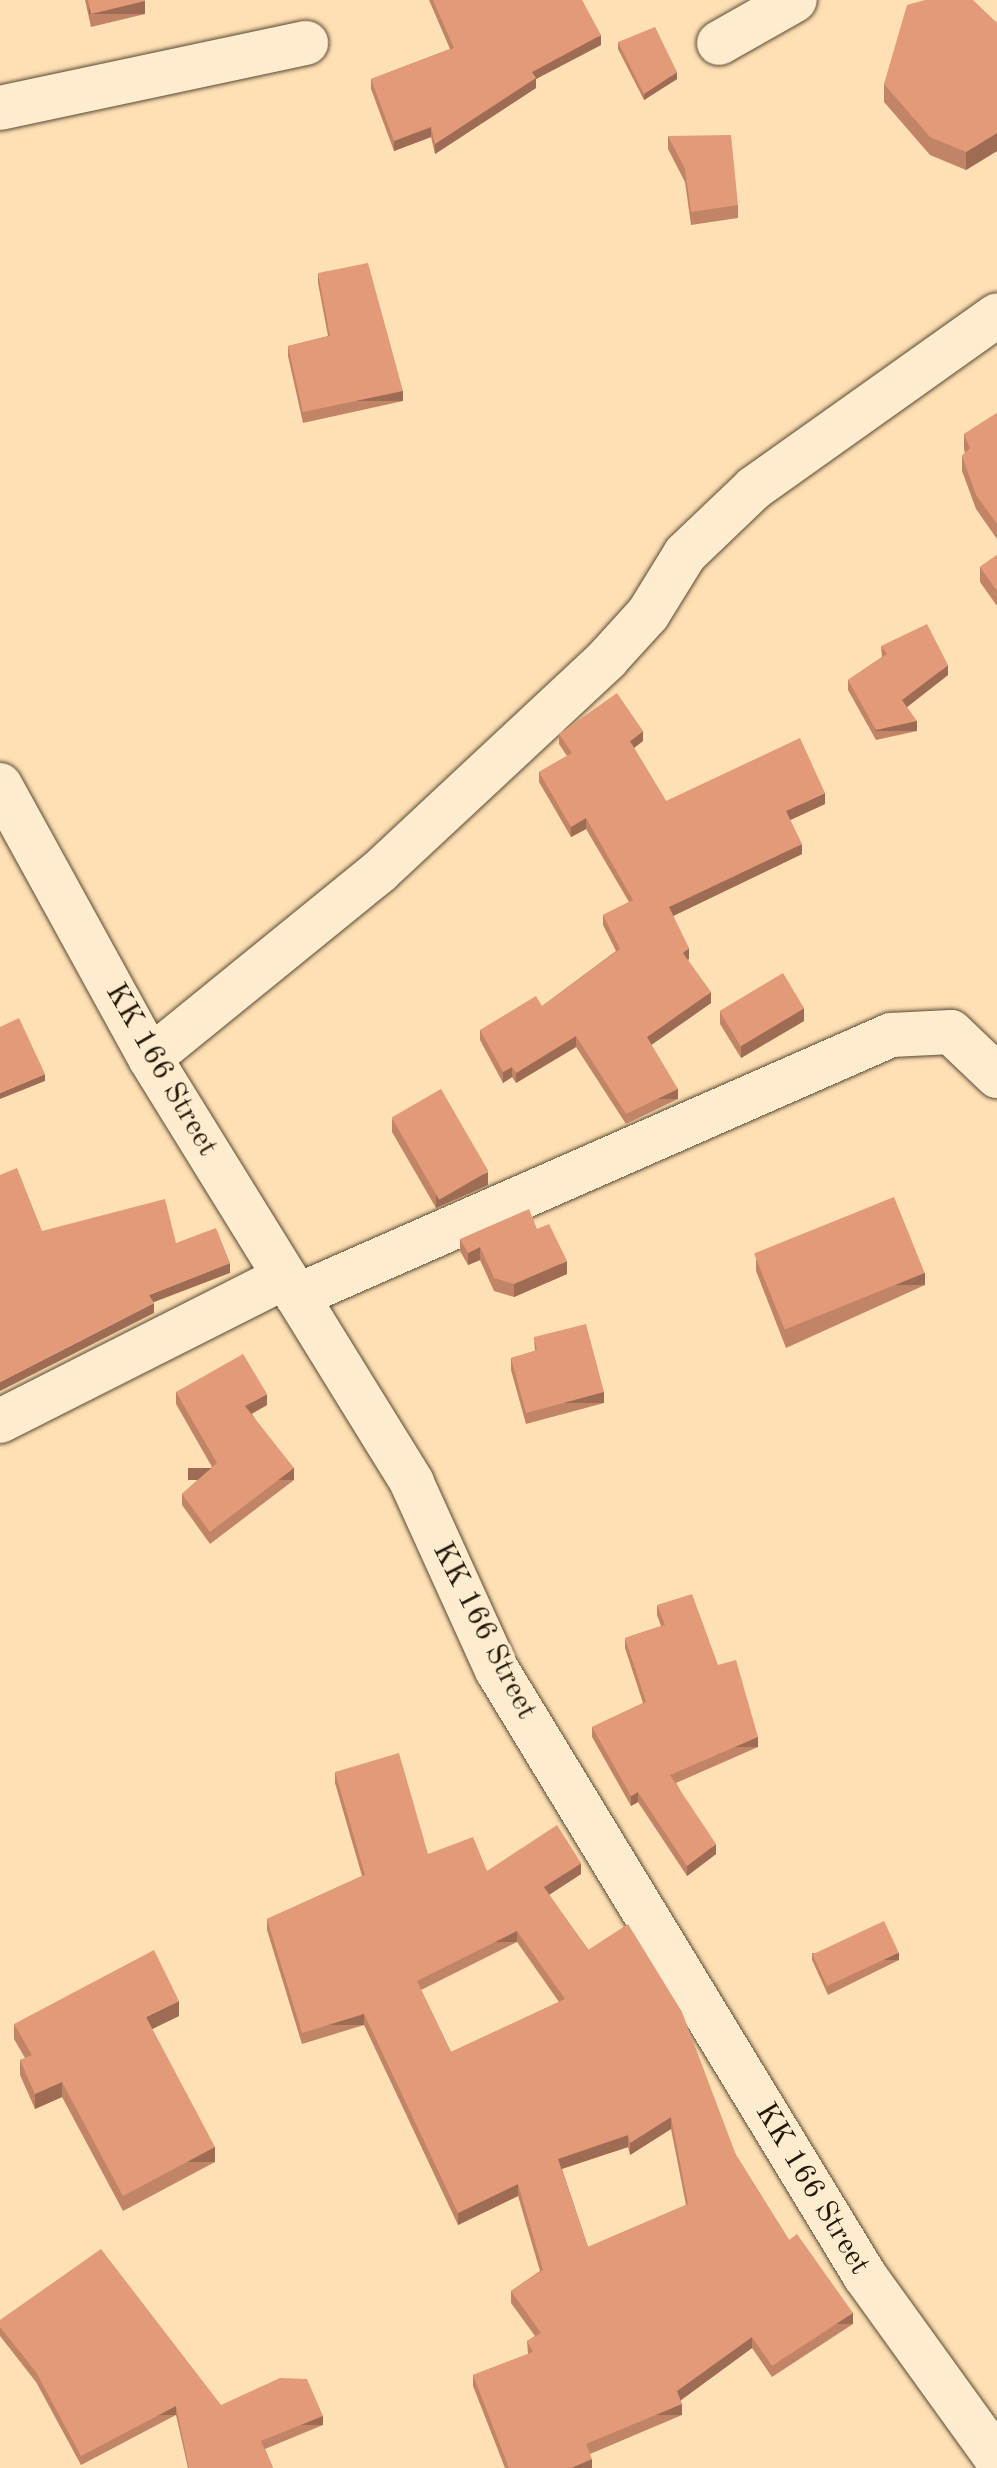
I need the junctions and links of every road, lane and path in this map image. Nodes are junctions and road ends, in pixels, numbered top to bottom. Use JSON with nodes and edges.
{"nodes":[{"id":1,"x":795,"y":0,"type":"edge"},
{"id":2,"x":306,"y":43,"type":"dead end"},
{"id":3,"x":719,"y":43,"type":"dead end"},
{"id":4,"x":0,"y":108,"type":"edge"},
{"id":5,"x":997,"y":315,"type":"edge"},
{"id":6,"x":0,"y":785,"type":"edge"},
{"id":7,"x":150,"y":1058,"type":"junction"},
{"id":8,"x":997,"y":1076,"type":"edge"},
{"id":9,"x":291,"y":1286,"type":"junction"},
{"id":10,"x":0,"y":1421,"type":"edge"},
{"id":11,"x":997,"y":2459,"type":"edge"}],
"edges":[{"from":1,"to":3,"type":"street"},
{"from":2,"to":4,"type":"street"},
{"from":5,"to":7,"type":"street"},
{"from":6,"to":7,"type":"street","name":"KK 166 Street"},
{"from":7,"to":9,"type":"street","name":"KK 166 Street"},
{"from":8,"to":9,"type":"street"},
{"from":9,"to":10,"type":"street"},
{"from":9,"to":11,"type":"street","name":"KK 166 Street"}]}
